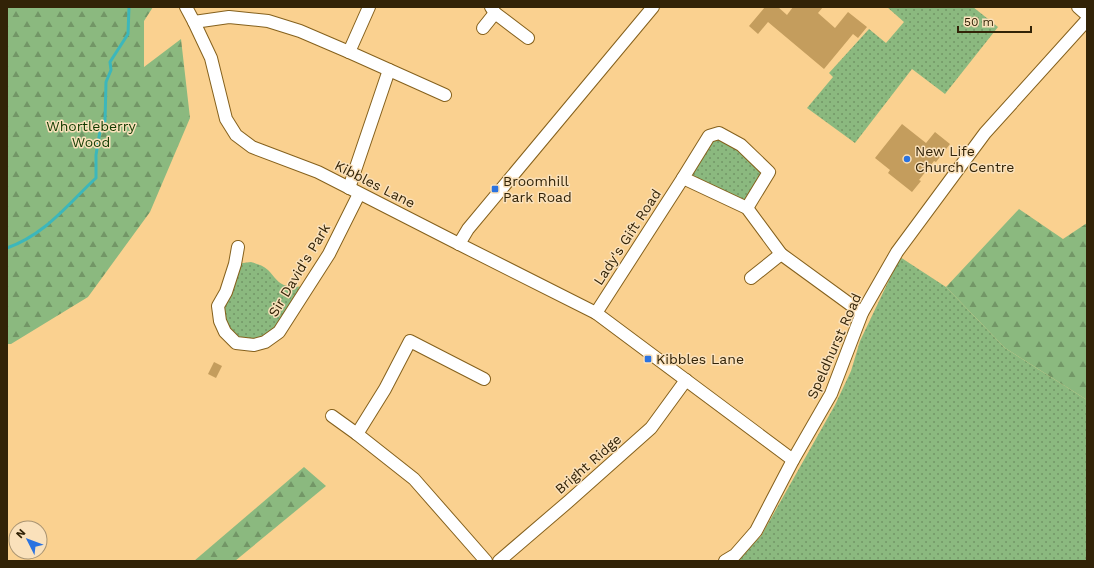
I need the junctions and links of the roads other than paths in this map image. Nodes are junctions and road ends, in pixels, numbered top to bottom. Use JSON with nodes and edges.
{"nodes":[{"id":1,"x":186,"y":7,"type":"edge"},
{"id":2,"x":369,"y":7,"type":"edge"},
{"id":3,"x":653,"y":7,"type":"edge"},
{"id":4,"x":1078,"y":7,"type":"edge"},
{"id":5,"x":493,"y":10,"type":"edge"},
{"id":6,"x":1087,"y":15,"type":"edge"},
{"id":7,"x":1087,"y":20,"type":"edge"},
{"id":8,"x":194,"y":22,"type":"junction"},
{"id":9,"x":483,"y":28,"type":"dead end"},
{"id":10,"x":528,"y":38,"type":"dead end"},
{"id":11,"x":350,"y":52,"type":"junction"},
{"id":12,"x":389,"y":70,"type":"junction"},
{"id":13,"x":445,"y":95,"type":"dead end"},
{"id":14,"x":683,"y":178,"type":"junction"},
{"id":15,"x":354,"y":191,"type":"junction"},
{"id":16,"x":747,"y":208,"type":"junction"},
{"id":17,"x":459,"y":244,"type":"junction"},
{"id":18,"x":238,"y":247,"type":"dead end"},
{"id":19,"x":781,"y":254,"type":"junction"},
{"id":20,"x":751,"y":278,"type":"dead end"},
{"id":21,"x":596,"y":313,"type":"junction"},
{"id":22,"x":862,"y":313,"type":"junction"},
{"id":23,"x":484,"y":379,"type":"dead end"},
{"id":24,"x":686,"y":380,"type":"junction"},
{"id":25,"x":332,"y":416,"type":"dead end"},
{"id":26,"x":358,"y":434,"type":"junction"},
{"id":27,"x":793,"y":460,"type":"junction"},
{"id":28,"x":486,"y":561,"type":"edge"},
{"id":29,"x":499,"y":561,"type":"edge"},
{"id":30,"x":726,"y":561,"type":"edge"}],
"edges":[{"from":1,"to":8,"type":"street","name":"Kibbles Lane"},
{"from":2,"to":11,"type":"street"},
{"from":3,"to":17,"type":"street"},
{"from":4,"to":6,"type":"street"},
{"from":5,"to":9,"type":"street"},
{"from":5,"to":10,"type":"street"},
{"from":7,"to":22,"type":"street","name":"Speldhurst Road"},
{"from":8,"to":11,"type":"street"},
{"from":8,"to":15,"type":"street","name":"Kibbles Lane"},
{"from":11,"to":12,"type":"street"},
{"from":12,"to":13,"type":"street"},
{"from":12,"to":15,"type":"street","name":"Sir David's Park"},
{"from":14,"to":16,"type":"street"},
{"from":14,"to":16,"type":"street","name":"Lady's Gift Road"},
{"from":14,"to":21,"type":"street","name":"Lady's Gift Road"},
{"from":15,"to":17,"type":"street","name":"Kibbles Lane"},
{"from":15,"to":18,"type":"street","name":"Sir David's Park"},
{"from":16,"to":19,"type":"street"},
{"from":17,"to":21,"type":"street","name":"Kibbles Lane"},
{"from":19,"to":20,"type":"street"},
{"from":19,"to":22,"type":"street"},
{"from":21,"to":24,"type":"street","name":"Kibbles Lane"},
{"from":22,"to":27,"type":"street","name":"Speldhurst Road"},
{"from":23,"to":26,"type":"street"},
{"from":24,"to":27,"type":"street","name":"Kibbles Lane"},
{"from":24,"to":29,"type":"street","name":"Bright Ridge"},
{"from":25,"to":26,"type":"street"},
{"from":26,"to":28,"type":"street"},
{"from":27,"to":30,"type":"street","name":"Speldhurst Road"}]}
